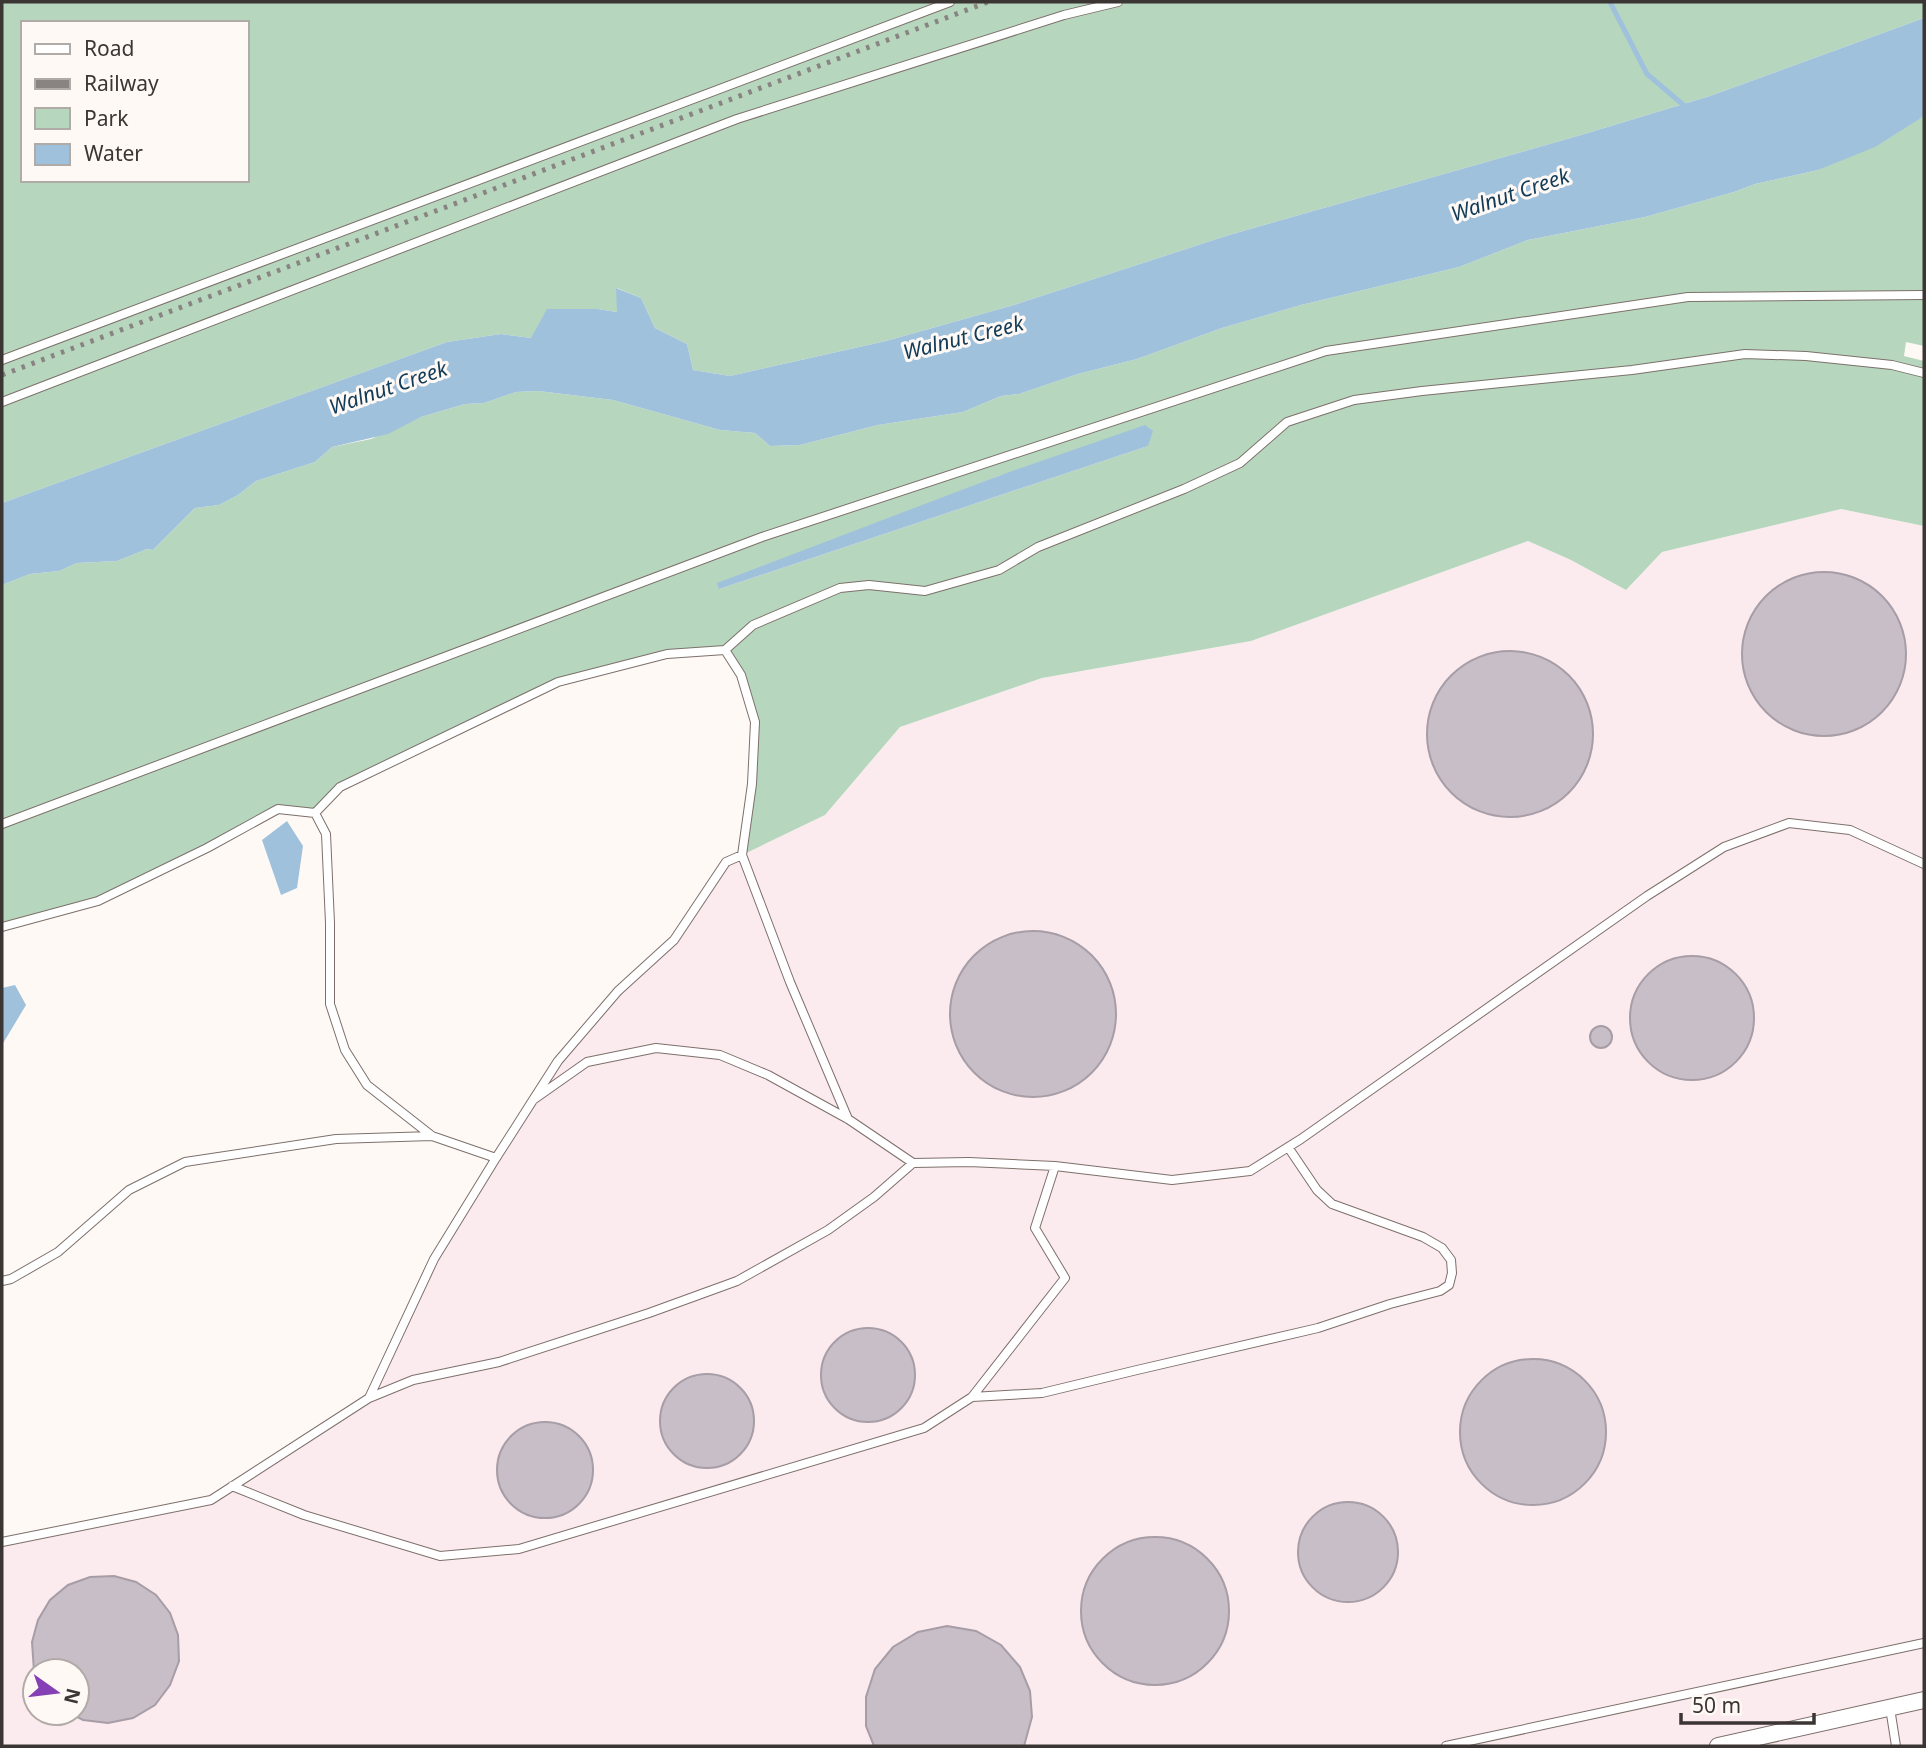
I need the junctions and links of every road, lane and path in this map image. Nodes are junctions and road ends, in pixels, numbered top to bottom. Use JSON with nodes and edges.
{"nodes":[{"id":1,"x":950,"y":2,"type":"edge"},
{"id":2,"x":1118,"y":2,"type":"edge"},
{"id":3,"x":1924,"y":295,"type":"edge"},
{"id":4,"x":2,"y":360,"type":"edge"},
{"id":5,"x":1924,"y":373,"type":"edge"},
{"id":6,"x":2,"y":402,"type":"edge"},
{"id":7,"x":725,"y":650,"type":"junction"},
{"id":8,"x":315,"y":813,"type":"junction"},
{"id":9,"x":2,"y":824,"type":"edge"},
{"id":10,"x":742,"y":855,"type":"junction"},
{"id":11,"x":1924,"y":864,"type":"edge"},
{"id":12,"x":2,"y":927,"type":"edge"},
{"id":13,"x":533,"y":1100,"type":"junction"},
{"id":14,"x":848,"y":1119,"type":"junction"},
{"id":15,"x":432,"y":1136,"type":"junction"},
{"id":16,"x":1288,"y":1147,"type":"junction"},
{"id":17,"x":496,"y":1158,"type":"junction"},
{"id":18,"x":913,"y":1163,"type":"junction"},
{"id":19,"x":1055,"y":1166,"type":"junction"},
{"id":20,"x":2,"y":1281,"type":"edge"},
{"id":21,"x":972,"y":1397,"type":"junction"},
{"id":22,"x":369,"y":1398,"type":"junction"},
{"id":23,"x":232,"y":1486,"type":"junction"},
{"id":24,"x":2,"y":1542,"type":"edge"},
{"id":25,"x":1924,"y":1643,"type":"edge"},
{"id":26,"x":1924,"y":1700,"type":"edge"},
{"id":27,"x":1889,"y":1708,"type":"junction"},
{"id":28,"x":1446,"y":1746,"type":"edge"},
{"id":29,"x":1718,"y":1746,"type":"edge"},
{"id":30,"x":1896,"y":1746,"type":"edge"}],
"edges":[{"from":1,"to":4,"type":"lane"},
{"from":2,"to":6,"type":"lane"},
{"from":3,"to":9,"type":"lane"},
{"from":5,"to":7,"type":"lane"},
{"from":7,"to":8,"type":"lane"},
{"from":7,"to":10,"type":"lane"},
{"from":8,"to":12,"type":"lane"},
{"from":8,"to":15,"type":"lane"},
{"from":10,"to":13,"type":"lane"},
{"from":10,"to":14,"type":"lane"},
{"from":11,"to":16,"type":"lane"},
{"from":13,"to":14,"type":"lane"},
{"from":13,"to":17,"type":"lane"},
{"from":14,"to":18,"type":"lane"},
{"from":15,"to":17,"type":"lane"},
{"from":15,"to":20,"type":"lane"},
{"from":16,"to":19,"type":"lane"},
{"from":16,"to":21,"type":"lane"},
{"from":17,"to":22,"type":"lane"},
{"from":18,"to":19,"type":"lane"},
{"from":18,"to":22,"type":"lane"},
{"from":19,"to":21,"type":"lane"},
{"from":21,"to":23,"type":"lane"},
{"from":22,"to":23,"type":"lane"},
{"from":23,"to":24,"type":"lane"},
{"from":25,"to":28,"type":"lane"},
{"from":26,"to":27,"type":"street"},
{"from":27,"to":29,"type":"street"},
{"from":27,"to":30,"type":"lane"}]}
